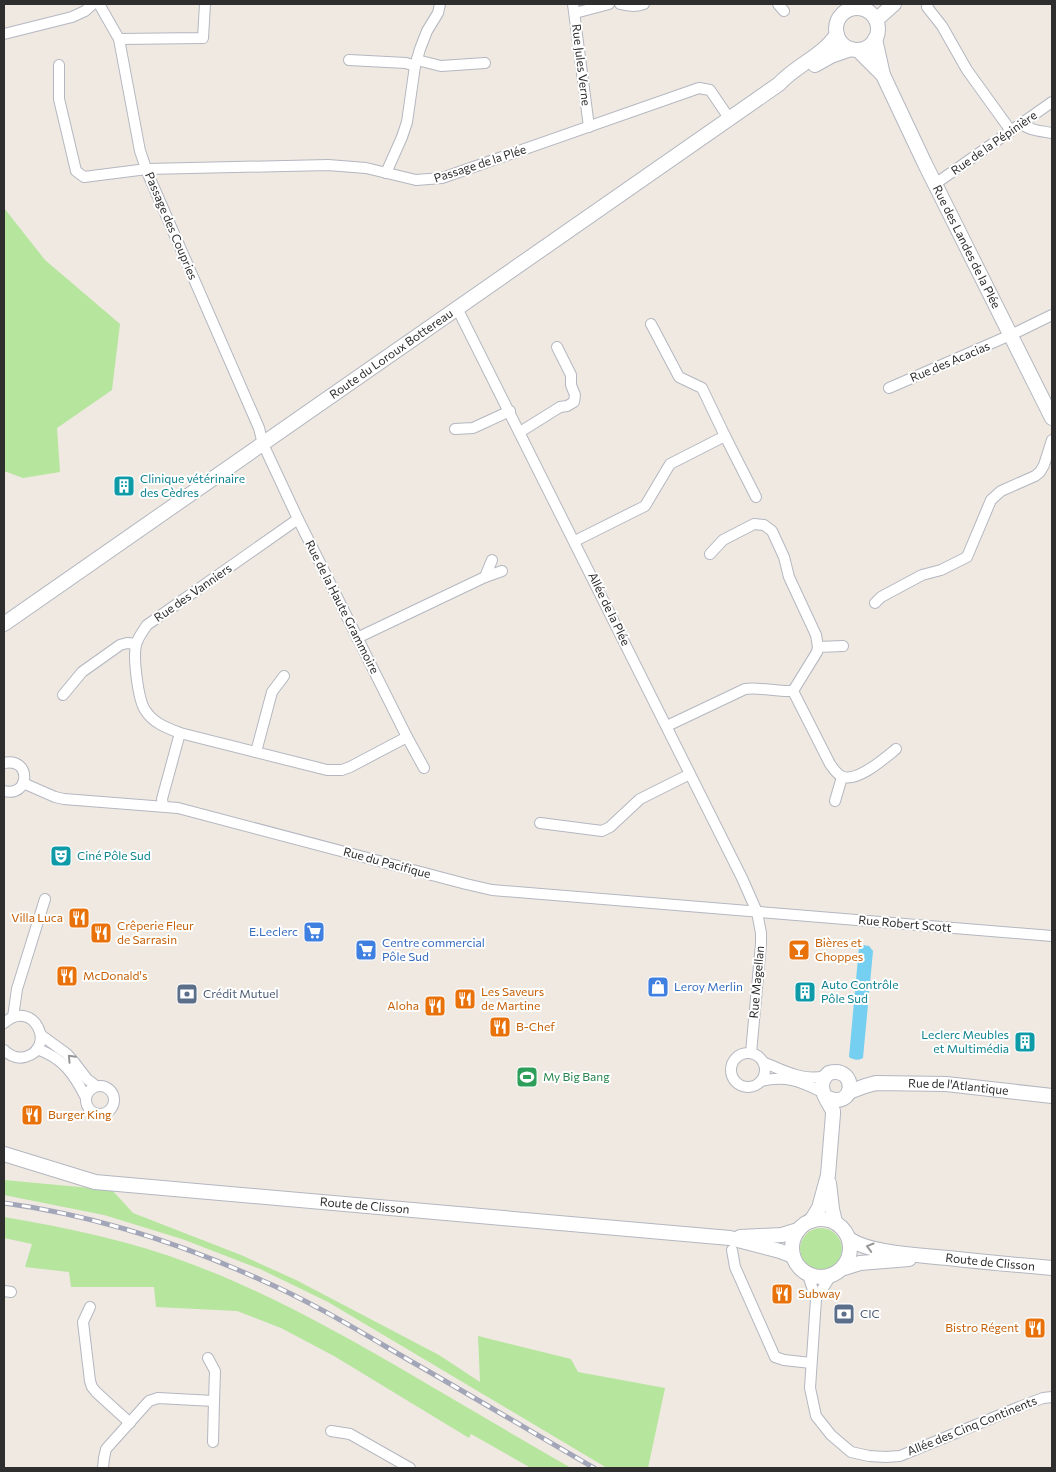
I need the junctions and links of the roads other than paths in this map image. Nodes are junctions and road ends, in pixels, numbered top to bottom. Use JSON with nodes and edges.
{"nodes":[{"id":1,"x":93,"y":4,"type":"edge"},
{"id":2,"x":99,"y":4,"type":"edge"},
{"id":3,"x":204,"y":4,"type":"edge"},
{"id":4,"x":440,"y":4,"type":"edge"},
{"id":5,"x":609,"y":4,"type":"edge"},
{"id":6,"x":620,"y":4,"type":"edge"},
{"id":7,"x":644,"y":4,"type":"edge"},
{"id":8,"x":887,"y":4,"type":"edge"},
{"id":9,"x":894,"y":4,"type":"edge"},
{"id":10,"x":928,"y":4,"type":"edge"},
{"id":11,"x":856,"y":6,"type":"edge"},
{"id":12,"x":574,"y":8,"type":"edge"},
{"id":13,"x":842,"y":9,"type":"edge"},
{"id":14,"x":873,"y":17,"type":"junction"},
{"id":15,"x":4,"y":34,"type":"edge"},
{"id":16,"x":836,"y":34,"type":"junction"},
{"id":17,"x":119,"y":39,"type":"junction"},
{"id":18,"x":875,"y":39,"type":"junction"},
{"id":19,"x":854,"y":49,"type":"junction"},
{"id":20,"x":349,"y":60,"type":"dead end"},
{"id":21,"x":416,"y":63,"type":"junction"},
{"id":22,"x":485,"y":63,"type":"dead end"},
{"id":23,"x":59,"y":65,"type":"dead end"},
{"id":24,"x":883,"y":75,"type":"junction"},
{"id":25,"x":779,"y":84,"type":"junction"},
{"id":26,"x":1052,"y":102,"type":"edge"},
{"id":27,"x":729,"y":118,"type":"junction"},
{"id":28,"x":1022,"y":124,"type":"junction"},
{"id":29,"x":589,"y":127,"type":"junction"},
{"id":30,"x":1011,"y":132,"type":"junction"},
{"id":31,"x":1052,"y":133,"type":"edge"},
{"id":32,"x":147,"y":169,"type":"junction"},
{"id":33,"x":386,"y":173,"type":"junction"},
{"id":34,"x":935,"y":184,"type":"junction"},
{"id":35,"x":457,"y":308,"type":"junction"},
{"id":36,"x":1052,"y":315,"type":"edge"},
{"id":37,"x":651,"y":324,"type":"dead end"},
{"id":38,"x":1010,"y":335,"type":"junction"},
{"id":39,"x":557,"y":347,"type":"dead end"},
{"id":40,"x":889,"y":388,"type":"dead end"},
{"id":41,"x":510,"y":411,"type":"junction"},
{"id":42,"x":1052,"y":418,"type":"edge"},
{"id":43,"x":455,"y":429,"type":"dead end"},
{"id":44,"x":520,"y":432,"type":"junction"},
{"id":45,"x":725,"y":436,"type":"junction"},
{"id":46,"x":1052,"y":440,"type":"edge"},
{"id":47,"x":263,"y":444,"type":"junction"},
{"id":48,"x":756,"y":497,"type":"dead end"},
{"id":49,"x":298,"y":519,"type":"junction"},
{"id":50,"x":575,"y":541,"type":"junction"},
{"id":51,"x":710,"y":554,"type":"dead end"},
{"id":52,"x":492,"y":560,"type":"dead end"},
{"id":53,"x":502,"y":571,"type":"dead end"},
{"id":54,"x":485,"y":577,"type":"junction"},
{"id":55,"x":875,"y":603,"type":"dead end"},
{"id":56,"x":4,"y":624,"type":"edge"},
{"id":57,"x":358,"y":638,"type":"junction"},
{"id":58,"x":136,"y":644,"type":"junction"},
{"id":59,"x":842,"y":646,"type":"dead end"},
{"id":60,"x":818,"y":647,"type":"junction"},
{"id":61,"x":284,"y":676,"type":"dead end"},
{"id":62,"x":793,"y":691,"type":"junction"},
{"id":63,"x":63,"y":695,"type":"dead end"},
{"id":64,"x":667,"y":726,"type":"junction"},
{"id":65,"x":180,"y":734,"type":"junction"},
{"id":66,"x":407,"y":737,"type":"junction"},
{"id":67,"x":896,"y":749,"type":"dead end"},
{"id":68,"x":256,"y":752,"type":"junction"},
{"id":69,"x":4,"y":763,"type":"edge"},
{"id":70,"x":424,"y":768,"type":"dead end"},
{"id":71,"x":690,"y":774,"type":"junction"},
{"id":72,"x":842,"y":777,"type":"junction"},
{"id":73,"x":23,"y":783,"type":"junction"},
{"id":74,"x":4,"y":791,"type":"edge"},
{"id":75,"x":835,"y":801,"type":"dead end"},
{"id":76,"x":163,"y":806,"type":"junction"},
{"id":77,"x":540,"y":823,"type":"dead end"},
{"id":78,"x":46,"y":899,"type":"dead end"},
{"id":79,"x":757,"y":912,"type":"junction"},
{"id":80,"x":1052,"y":936,"type":"edge"},
{"id":81,"x":7,"y":1019,"type":"edge"},
{"id":82,"x":41,"y":1034,"type":"junction"},
{"id":83,"x":37,"y":1049,"type":"junction"},
{"id":84,"x":4,"y":1050,"type":"edge"},
{"id":85,"x":751,"y":1053,"type":"junction"},
{"id":86,"x":17,"y":1058,"type":"junction"},
{"id":87,"x":763,"y":1062,"type":"junction"},
{"id":88,"x":4,"y":1064,"type":"edge"},
{"id":89,"x":825,"y":1076,"type":"junction"},
{"id":90,"x":760,"y":1081,"type":"junction"},
{"id":91,"x":96,"y":1086,"type":"junction"},
{"id":92,"x":848,"y":1089,"type":"junction"},
{"id":93,"x":824,"y":1094,"type":"junction"},
{"id":94,"x":1052,"y":1096,"type":"edge"},
{"id":95,"x":86,"y":1098,"type":"junction"},
{"id":96,"x":833,"y":1111,"type":"junction"},
{"id":97,"x":4,"y":1154,"type":"edge"},
{"id":98,"x":828,"y":1175,"type":"junction"},
{"id":99,"x":811,"y":1221,"type":"junction"},
{"id":100,"x":835,"y":1222,"type":"junction"},
{"id":101,"x":798,"y":1230,"type":"junction"},
{"id":102,"x":849,"y":1239,"type":"junction"},
{"id":103,"x":731,"y":1244,"type":"junction"},
{"id":104,"x":793,"y":1256,"type":"junction"},
{"id":105,"x":927,"y":1256,"type":"junction"},
{"id":106,"x":844,"y":1268,"type":"junction"},
{"id":107,"x":1052,"y":1268,"type":"edge"},
{"id":108,"x":808,"y":1275,"type":"junction"},
{"id":109,"x":830,"y":1277,"type":"junction"},
{"id":110,"x":816,"y":1299,"type":"junction"},
{"id":111,"x":90,"y":1307,"type":"dead end"},
{"id":112,"x":208,"y":1358,"type":"dead end"},
{"id":113,"x":812,"y":1363,"type":"junction"},
{"id":114,"x":1052,"y":1398,"type":"edge"},
{"id":115,"x":214,"y":1401,"type":"junction"},
{"id":116,"x":130,"y":1423,"type":"junction"},
{"id":117,"x":331,"y":1431,"type":"dead end"},
{"id":118,"x":213,"y":1442,"type":"dead end"},
{"id":119,"x":103,"y":1468,"type":"edge"},
{"id":120,"x":410,"y":1468,"type":"edge"}],
"edges":[{"from":1,"to":15,"type":"street"},
{"from":2,"to":17,"type":"street","name":"Passage des Coupries"},
{"from":3,"to":17,"type":"street"},
{"from":4,"to":21,"type":"street"},
{"from":5,"to":12,"type":"street"},
{"from":6,"to":7,"type":"street"},
{"from":8,"to":14,"type":"main road"},
{"from":9,"to":14,"type":"main road"},
{"from":10,"to":30,"type":"street"},
{"from":11,"to":13,"type":"main road"},
{"from":11,"to":14,"type":"main road"},
{"from":12,"to":29,"type":"street","name":"Rue Jules Verne"},
{"from":13,"to":16,"type":"main road"},
{"from":14,"to":18,"type":"main road"},
{"from":16,"to":19,"type":"main road"},
{"from":16,"to":25,"type":"main road"},
{"from":17,"to":32,"type":"street","name":"Passage des Coupries"},
{"from":18,"to":19,"type":"main road"},
{"from":18,"to":24,"type":"main road","name":"Rue des Landes de la Plée"},
{"from":19,"to":24,"type":"main road","name":"Rue des Landes de la Plée"},
{"from":19,"to":25,"type":"main road"},
{"from":20,"to":21,"type":"street"},
{"from":21,"to":22,"type":"street"},
{"from":21,"to":33,"type":"street"},
{"from":23,"to":32,"type":"street","name":"Passage de la Plée"},
{"from":24,"to":34,"type":"main road","name":"Rue des Landes de la Plée"},
{"from":25,"to":27,"type":"main road","name":"Route du Loroux Bottereau"},
{"from":26,"to":28,"type":"street","name":"Rue de la Pépinière"},
{"from":27,"to":29,"type":"street","name":"Passage de la Plée"},
{"from":27,"to":35,"type":"main road","name":"Route du Loroux Bottereau"},
{"from":28,"to":30,"type":"street","name":"Rue de la Pépinière"},
{"from":28,"to":31,"type":"street"},
{"from":29,"to":33,"type":"street","name":"Passage de la Plée"},
{"from":30,"to":34,"type":"street","name":"Rue de la Pépinière"},
{"from":32,"to":33,"type":"street","name":"Passage de la Plée"},
{"from":32,"to":47,"type":"street","name":"Passage des Coupries"},
{"from":34,"to":38,"type":"main road","name":"Rue des Landes de la Plée"},
{"from":35,"to":41,"type":"street","name":"Allée de la Plée"},
{"from":35,"to":47,"type":"main road","name":"Route du Loroux Bottereau"},
{"from":36,"to":38,"type":"street","name":"Rue des Acacias"},
{"from":37,"to":45,"type":"street"},
{"from":38,"to":40,"type":"street","name":"Rue des Acacias"},
{"from":38,"to":42,"type":"main road","name":"Rue des Landes de la Plée"},
{"from":39,"to":44,"type":"street"},
{"from":41,"to":43,"type":"street"},
{"from":41,"to":44,"type":"street","name":"Allée de la Plée"},
{"from":44,"to":50,"type":"street","name":"Allée de la Plée"},
{"from":45,"to":48,"type":"street"},
{"from":45,"to":50,"type":"street"},
{"from":46,"to":55,"type":"street"},
{"from":47,"to":49,"type":"street","name":"Rue de la Haute Grammoire"},
{"from":47,"to":56,"type":"main road","name":"Route du Loroux Bottereau"},
{"from":49,"to":57,"type":"street","name":"Rue de la Haute Grammoire"},
{"from":49,"to":58,"type":"street","name":"Rue des Vanniers"},
{"from":50,"to":64,"type":"street","name":"Allée de la Plée"},
{"from":51,"to":60,"type":"street"},
{"from":52,"to":54,"type":"street"},
{"from":53,"to":54,"type":"street"},
{"from":54,"to":57,"type":"street"},
{"from":57,"to":66,"type":"street","name":"Rue de la Haute Grammoire"},
{"from":58,"to":63,"type":"street"},
{"from":58,"to":65,"type":"street"},
{"from":59,"to":60,"type":"street"},
{"from":60,"to":62,"type":"street"},
{"from":61,"to":68,"type":"street"},
{"from":62,"to":64,"type":"street"},
{"from":62,"to":72,"type":"street"},
{"from":64,"to":71,"type":"street","name":"Allée de la Plée"},
{"from":65,"to":68,"type":"street"},
{"from":65,"to":76,"type":"street"},
{"from":66,"to":68,"type":"street"},
{"from":66,"to":70,"type":"street","name":"Rue de la Haute Grammoire"},
{"from":67,"to":72,"type":"street"},
{"from":69,"to":73,"type":"street"},
{"from":71,"to":77,"type":"street"},
{"from":71,"to":79,"type":"street","name":"Allée de la Plée"},
{"from":72,"to":75,"type":"street"},
{"from":73,"to":74,"type":"street"},
{"from":73,"to":76,"type":"street","name":"Rue du Pacifique"},
{"from":76,"to":79,"type":"street","name":"Rue du Pacifique"},
{"from":78,"to":81,"type":"street"},
{"from":79,"to":80,"type":"street","name":"Rue Robert Scott"},
{"from":79,"to":85,"type":"street","name":"Rue Magellan"},
{"from":81,"to":82,"type":"street"},
{"from":82,"to":83,"type":"street"},
{"from":91,"to":82,"type":"street","one_way":true},
{"from":83,"to":86,"type":"street"},
{"from":83,"to":95,"type":"street"},
{"from":84,"to":86,"type":"street"},
{"from":85,"to":87,"type":"street"},
{"from":85,"to":90,"type":"street"},
{"from":86,"to":88,"type":"street"},
{"from":87,"to":89,"type":"street"},
{"from":87,"to":90,"type":"street"},
{"from":89,"to":92,"type":"main road"},
{"from":89,"to":93,"type":"main road"},
{"from":90,"to":93,"type":"street"},
{"from":91,"to":95,"type":"street"},
{"from":91,"to":95,"type":"street"},
{"from":92,"to":93,"type":"main road"},
{"from":92,"to":94,"type":"main road","name":"Rue de l'Atlantique"},
{"from":92,"to":96,"type":"main road"},
{"from":93,"to":96,"type":"main road"},
{"from":96,"to":98,"type":"main road"},
{"from":97,"to":103,"type":"main road","name":"Route de Clisson"},
{"from":98,"to":99,"type":"main road"},
{"from":98,"to":100,"type":"main road"},
{"from":99,"to":100,"type":"main road"},
{"from":99,"to":101,"type":"main road","name":"Route de Clisson"},
{"from":100,"to":102,"type":"main road","name":"Route de Clisson"},
{"from":101,"to":103,"type":"main road","name":"Route de Clisson"},
{"from":101,"to":104,"type":"main road"},
{"from":105,"to":102,"type":"main road","name":"Route de Clisson","one_way":true},
{"from":102,"to":106,"type":"main road"},
{"from":103,"to":104,"type":"main road","name":"Route de Clisson"},
{"from":103,"to":113,"type":"street"},
{"from":104,"to":108,"type":"main road"},
{"from":105,"to":106,"type":"main road","name":"Route de Clisson"},
{"from":105,"to":107,"type":"main road","name":"Route de Clisson"},
{"from":106,"to":109,"type":"main road","name":"Route de Clisson"},
{"from":108,"to":109,"type":"main road"},
{"from":108,"to":110,"type":"street","name":"Allée des Cinq Continents"},
{"from":109,"to":110,"type":"street","name":"Allée des Cinq Continents"},
{"from":110,"to":113,"type":"street","name":"Allée des Cinq Continents"},
{"from":111,"to":116,"type":"street"},
{"from":112,"to":115,"type":"street"},
{"from":113,"to":114,"type":"street","name":"Allée des Cinq Continents"},
{"from":115,"to":116,"type":"street"},
{"from":115,"to":118,"type":"street"},
{"from":116,"to":119,"type":"street"},
{"from":117,"to":120,"type":"street"}]}
